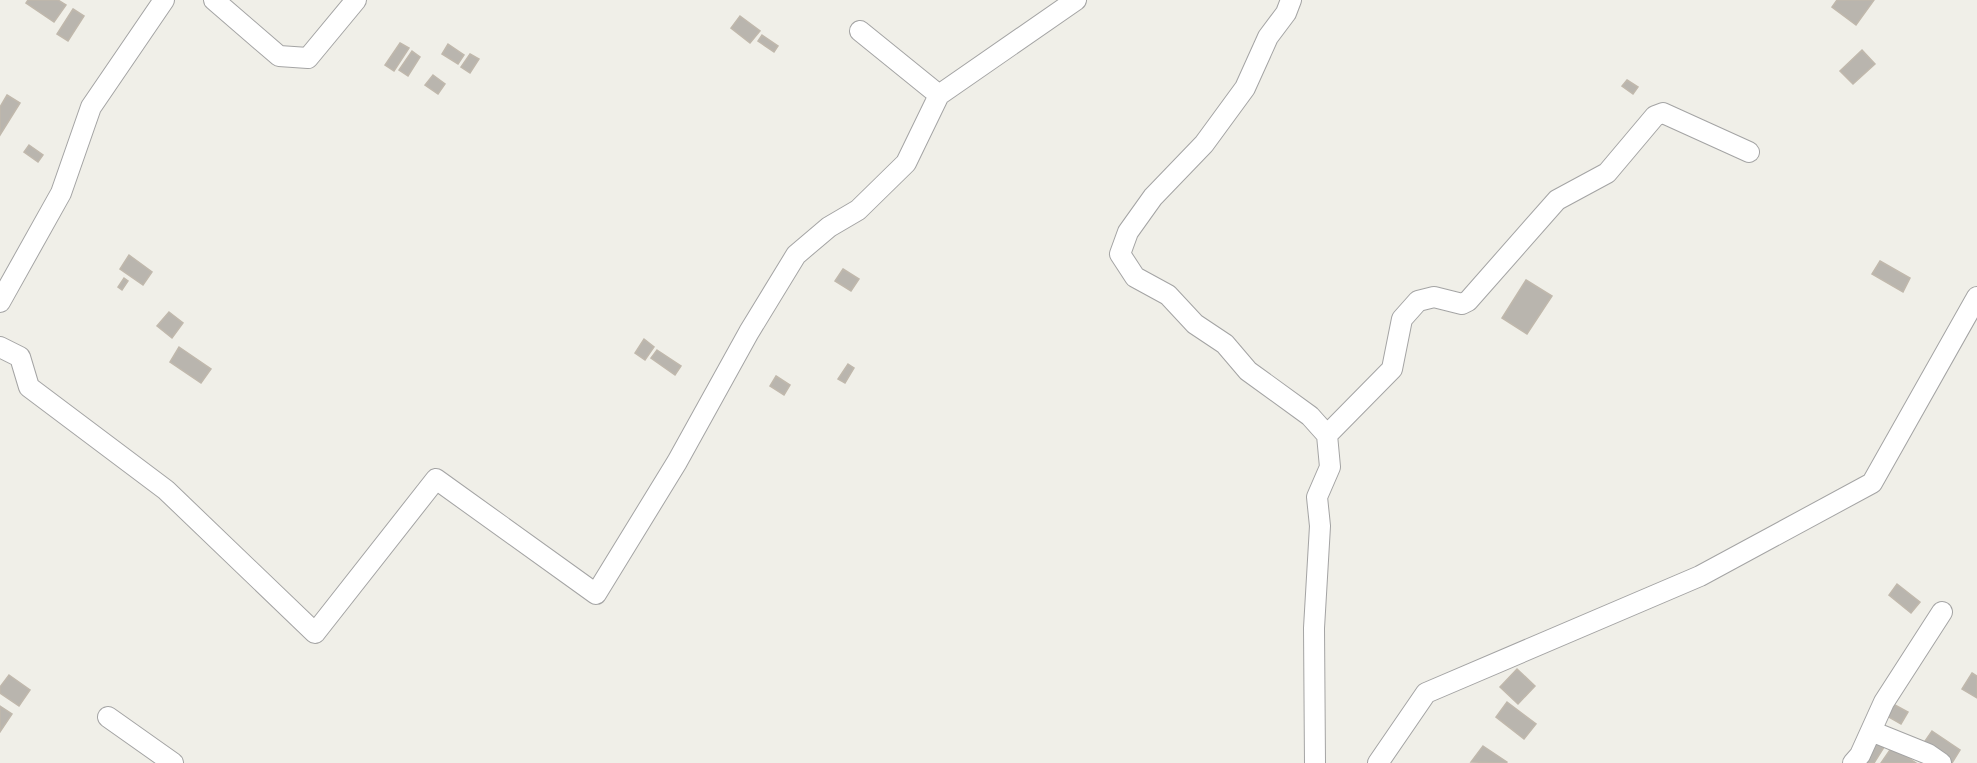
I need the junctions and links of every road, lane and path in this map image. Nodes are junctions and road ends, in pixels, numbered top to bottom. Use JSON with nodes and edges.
{"nodes":[{"id":1,"x":164,"y":0,"type":"edge"},
{"id":2,"x":214,"y":0,"type":"edge"},
{"id":3,"x":356,"y":0,"type":"edge"},
{"id":4,"x":1076,"y":0,"type":"edge"},
{"id":5,"x":1291,"y":0,"type":"edge"},
{"id":6,"x":860,"y":31,"type":"dead end"},
{"id":7,"x":939,"y":95,"type":"junction"},
{"id":8,"x":1749,"y":152,"type":"dead end"},
{"id":9,"x":1977,"y":297,"type":"edge"},
{"id":10,"x":0,"y":302,"type":"edge"},
{"id":11,"x":0,"y":347,"type":"edge"},
{"id":12,"x":1327,"y":435,"type":"junction"},
{"id":13,"x":1942,"y":612,"type":"dead end"},
{"id":14,"x":108,"y":717,"type":"dead end"},
{"id":15,"x":1871,"y":731,"type":"junction"},
{"id":16,"x":173,"y":763,"type":"edge"},
{"id":17,"x":1314,"y":763,"type":"edge"},
{"id":18,"x":1378,"y":763,"type":"edge"},
{"id":19,"x":1853,"y":763,"type":"edge"},
{"id":20,"x":1941,"y":763,"type":"edge"}],
"edges":[{"from":1,"to":10,"type":"street"},
{"from":2,"to":3,"type":"street"},
{"from":4,"to":7,"type":"street"},
{"from":5,"to":12,"type":"street"},
{"from":6,"to":7,"type":"street"},
{"from":7,"to":11,"type":"street"},
{"from":8,"to":12,"type":"street"},
{"from":9,"to":18,"type":"street"},
{"from":12,"to":17,"type":"street"},
{"from":13,"to":15,"type":"street"},
{"from":14,"to":16,"type":"street"},
{"from":15,"to":19,"type":"street"},
{"from":15,"to":20,"type":"street"}]}
